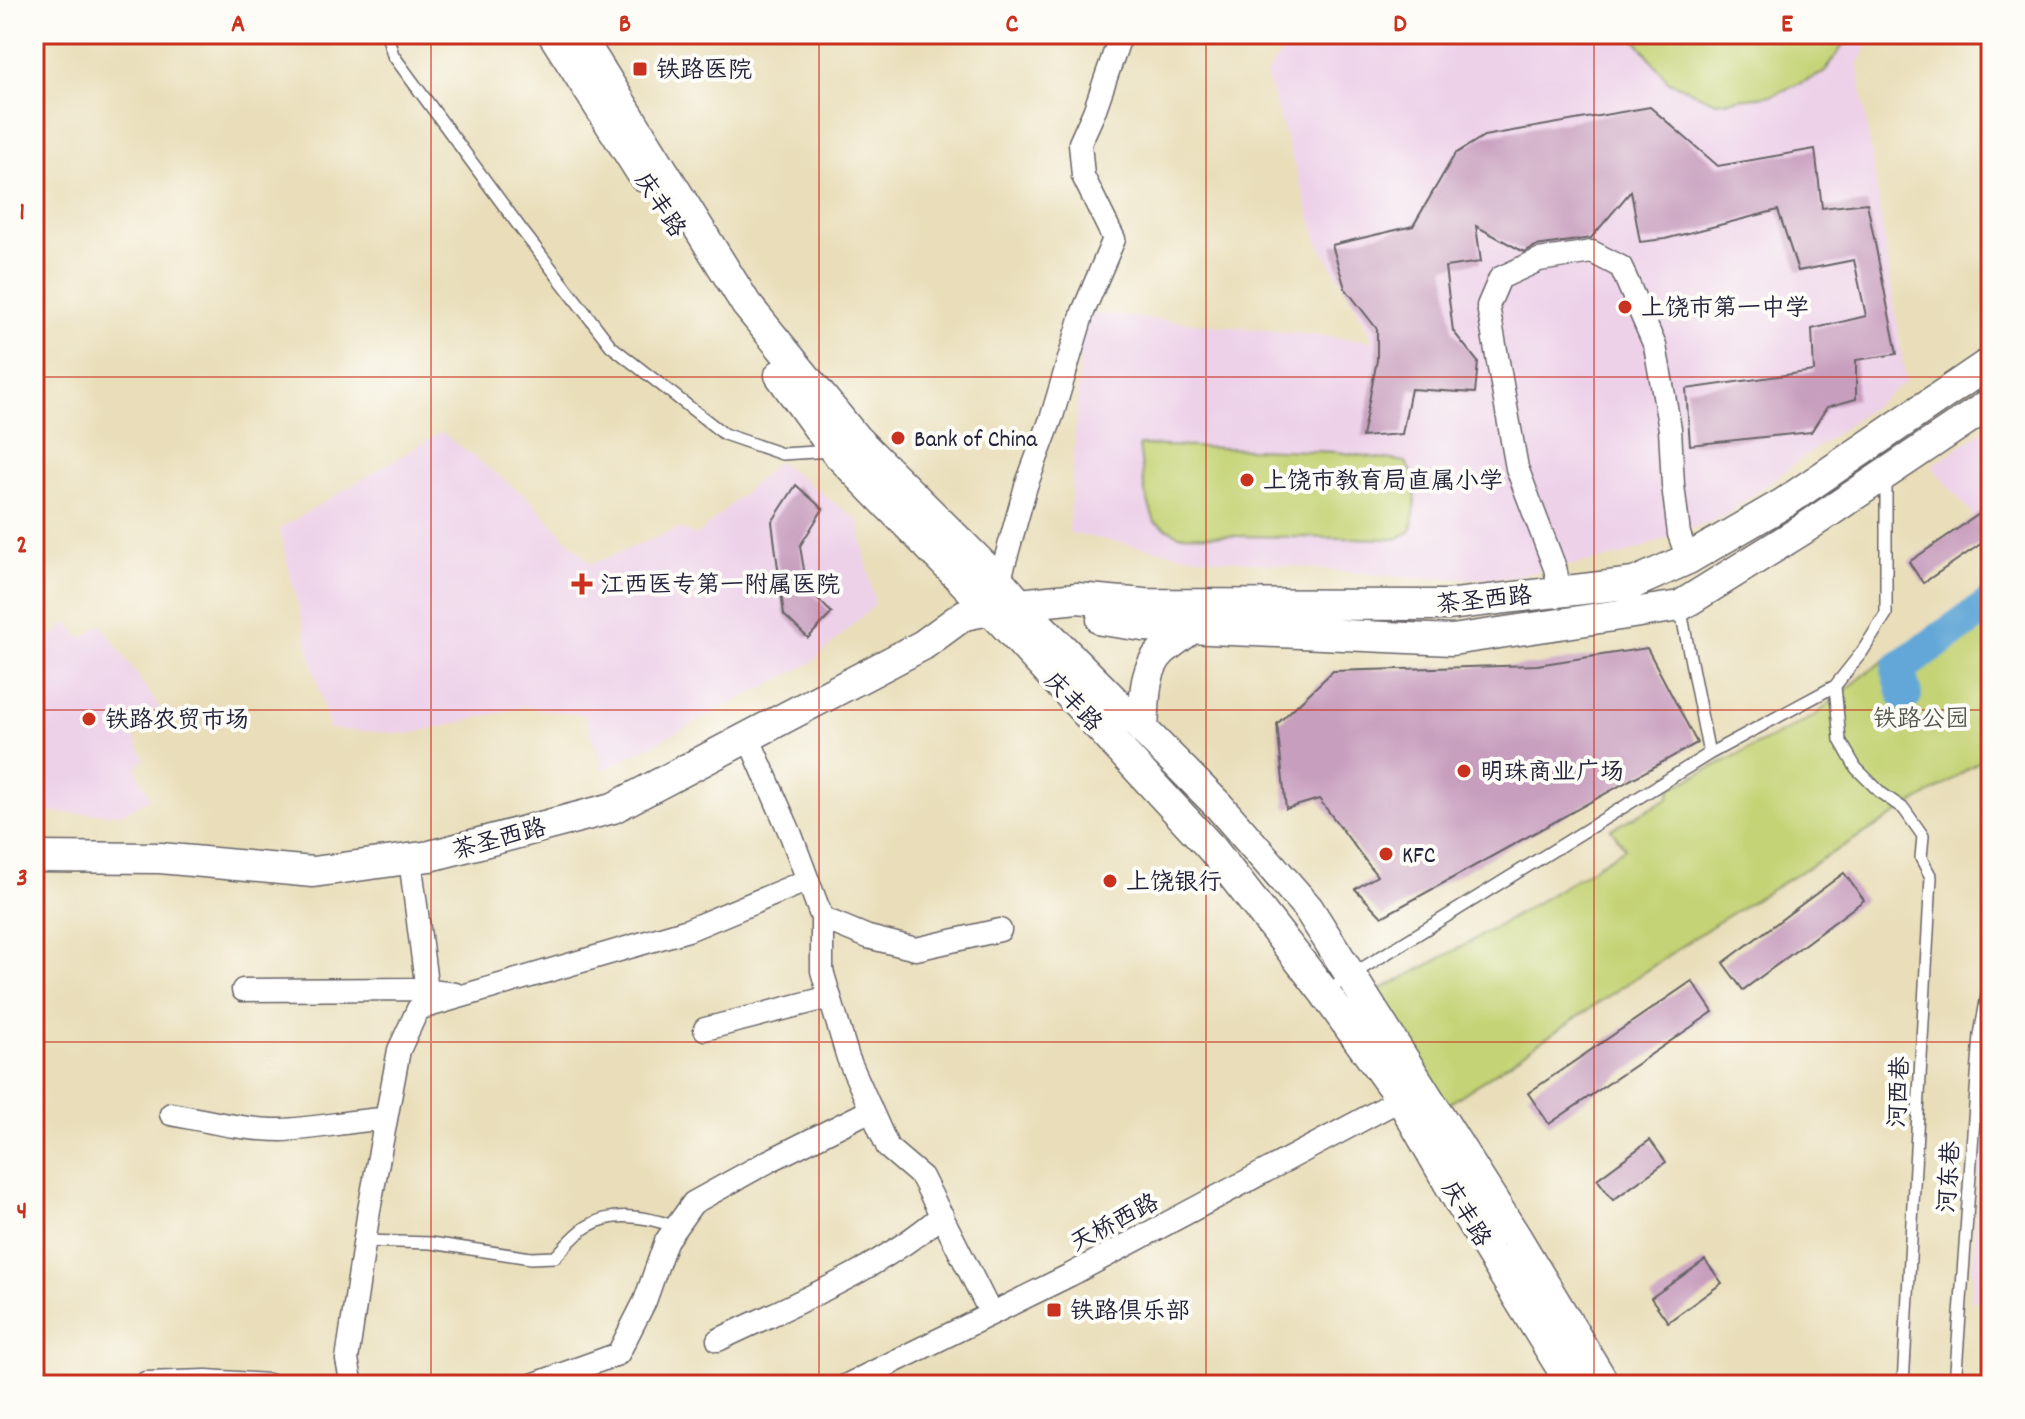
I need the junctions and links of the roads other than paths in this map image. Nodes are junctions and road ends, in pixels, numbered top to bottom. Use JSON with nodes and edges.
{"nodes":[{"id":1,"x":387,"y":34,"type":"edge"},
{"id":2,"x":553,"y":34,"type":"edge"},
{"id":3,"x":578,"y":34,"type":"edge"},
{"id":4,"x":1121,"y":34,"type":"edge"},
{"id":5,"x":1991,"y":362,"type":"edge"},
{"id":6,"x":1991,"y":403,"type":"edge"},
{"id":7,"x":835,"y":451,"type":"junction"},
{"id":8,"x":1886,"y":475,"type":"junction"},
{"id":9,"x":1688,"y":559,"type":"junction"},
{"id":10,"x":1560,"y":591,"type":"junction"},
{"id":11,"x":1680,"y":606,"type":"junction"},
{"id":12,"x":1009,"y":607,"type":"junction"},
{"id":13,"x":1192,"y":628,"type":"junction"},
{"id":14,"x":1835,"y":686,"type":"junction"},
{"id":15,"x":1143,"y":730,"type":"junction"},
{"id":16,"x":749,"y":739,"type":"junction"},
{"id":17,"x":1709,"y":754,"type":"junction"},
{"id":18,"x":34,"y":857,"type":"edge"},
{"id":19,"x":410,"y":859,"type":"junction"},
{"id":20,"x":808,"y":880,"type":"junction"},
{"id":21,"x":822,"y":918,"type":"junction"},
{"id":22,"x":1000,"y":930,"type":"dead end"},
{"id":23,"x":1991,"y":973,"type":"edge"},
{"id":24,"x":1350,"y":976,"type":"junction"},
{"id":25,"x":243,"y":990,"type":"dead end"},
{"id":26,"x":427,"y":991,"type":"junction"},
{"id":27,"x":1324,"y":992,"type":"junction"},
{"id":28,"x":464,"y":996,"type":"junction"},
{"id":29,"x":830,"y":997,"type":"junction"},
{"id":30,"x":705,"y":1029,"type":"dead end"},
{"id":31,"x":1401,"y":1099,"type":"junction"},
{"id":32,"x":871,"y":1110,"type":"junction"},
{"id":33,"x":171,"y":1114,"type":"dead end"},
{"id":34,"x":386,"y":1119,"type":"junction"},
{"id":35,"x":942,"y":1215,"type":"junction"},
{"id":36,"x":676,"y":1227,"type":"junction"},
{"id":37,"x":365,"y":1241,"type":"junction"},
{"id":38,"x":991,"y":1314,"type":"junction"},
{"id":39,"x":718,"y":1340,"type":"dead end"},
{"id":40,"x":146,"y":1383,"type":"dead end"},
{"id":41,"x":268,"y":1385,"type":"edge"},
{"id":42,"x":352,"y":1385,"type":"edge"},
{"id":43,"x":532,"y":1385,"type":"edge"},
{"id":44,"x":847,"y":1385,"type":"edge"},
{"id":45,"x":1572,"y":1385,"type":"edge"},
{"id":46,"x":1605,"y":1385,"type":"edge"},
{"id":47,"x":1903,"y":1385,"type":"edge"},
{"id":48,"x":1955,"y":1385,"type":"edge"}],
"edges":[{"from":1,"to":7,"type":"lane"},
{"from":2,"to":7,"type":"main road","name":"庆丰路"},
{"from":3,"to":12,"type":"main road"},
{"from":4,"to":12,"type":"street"},
{"from":5,"to":9,"type":"main road","name":"茶圣西路"},
{"from":6,"to":8,"type":"main road","name":"茶圣西路"},
{"from":7,"to":12,"type":"main road","name":"庆丰路"},
{"from":8,"to":11,"type":"main road","name":"茶圣西路"},
{"from":8,"to":14,"type":"lane"},
{"from":9,"to":10,"type":"main road","name":"茶圣西路"},
{"from":9,"to":10,"type":"street"},
{"from":10,"to":12,"type":"main road","name":"茶圣西路"},
{"from":11,"to":13,"type":"main road","name":"茶圣西路"},
{"from":11,"to":17,"type":"lane"},
{"from":12,"to":13,"type":"main road","name":"茶圣西路"},
{"from":12,"to":15,"type":"main road"},
{"from":12,"to":16,"type":"main road","name":"茶圣西路"},
{"from":12,"to":27,"type":"main road","name":"庆丰路"},
{"from":13,"to":15,"type":"main road"},
{"from":14,"to":17,"type":"lane"},
{"from":14,"to":47,"type":"lane","name":"河西巷"},
{"from":15,"to":24,"type":"main road"},
{"from":16,"to":19,"type":"main road","name":"茶圣西路"},
{"from":16,"to":20,"type":"street"},
{"from":17,"to":24,"type":"lane"},
{"from":18,"to":19,"type":"main road","name":"茶圣西路"},
{"from":19,"to":26,"type":"street"},
{"from":20,"to":21,"type":"street"},
{"from":20,"to":28,"type":"street"},
{"from":21,"to":22,"type":"street"},
{"from":21,"to":29,"type":"street"},
{"from":23,"to":48,"type":"lane","name":"河东巷"},
{"from":24,"to":27,"type":"lane"},
{"from":24,"to":46,"type":"main road"},
{"from":25,"to":26,"type":"street"},
{"from":26,"to":28,"type":"street"},
{"from":27,"to":31,"type":"main road","name":"庆丰路"},
{"from":28,"to":34,"type":"street"},
{"from":29,"to":30,"type":"street"},
{"from":29,"to":32,"type":"street"},
{"from":31,"to":38,"type":"street","name":"天桥西路"},
{"from":31,"to":45,"type":"main road","name":"庆丰路"},
{"from":32,"to":35,"type":"street"},
{"from":32,"to":36,"type":"street"},
{"from":33,"to":34,"type":"street"},
{"from":34,"to":37,"type":"street"},
{"from":35,"to":38,"type":"street"},
{"from":35,"to":39,"type":"street"},
{"from":36,"to":37,"type":"lane"},
{"from":36,"to":43,"type":"street"},
{"from":37,"to":42,"type":"street"},
{"from":38,"to":44,"type":"street","name":"天桥西路"},
{"from":40,"to":41,"type":"street"}]}
